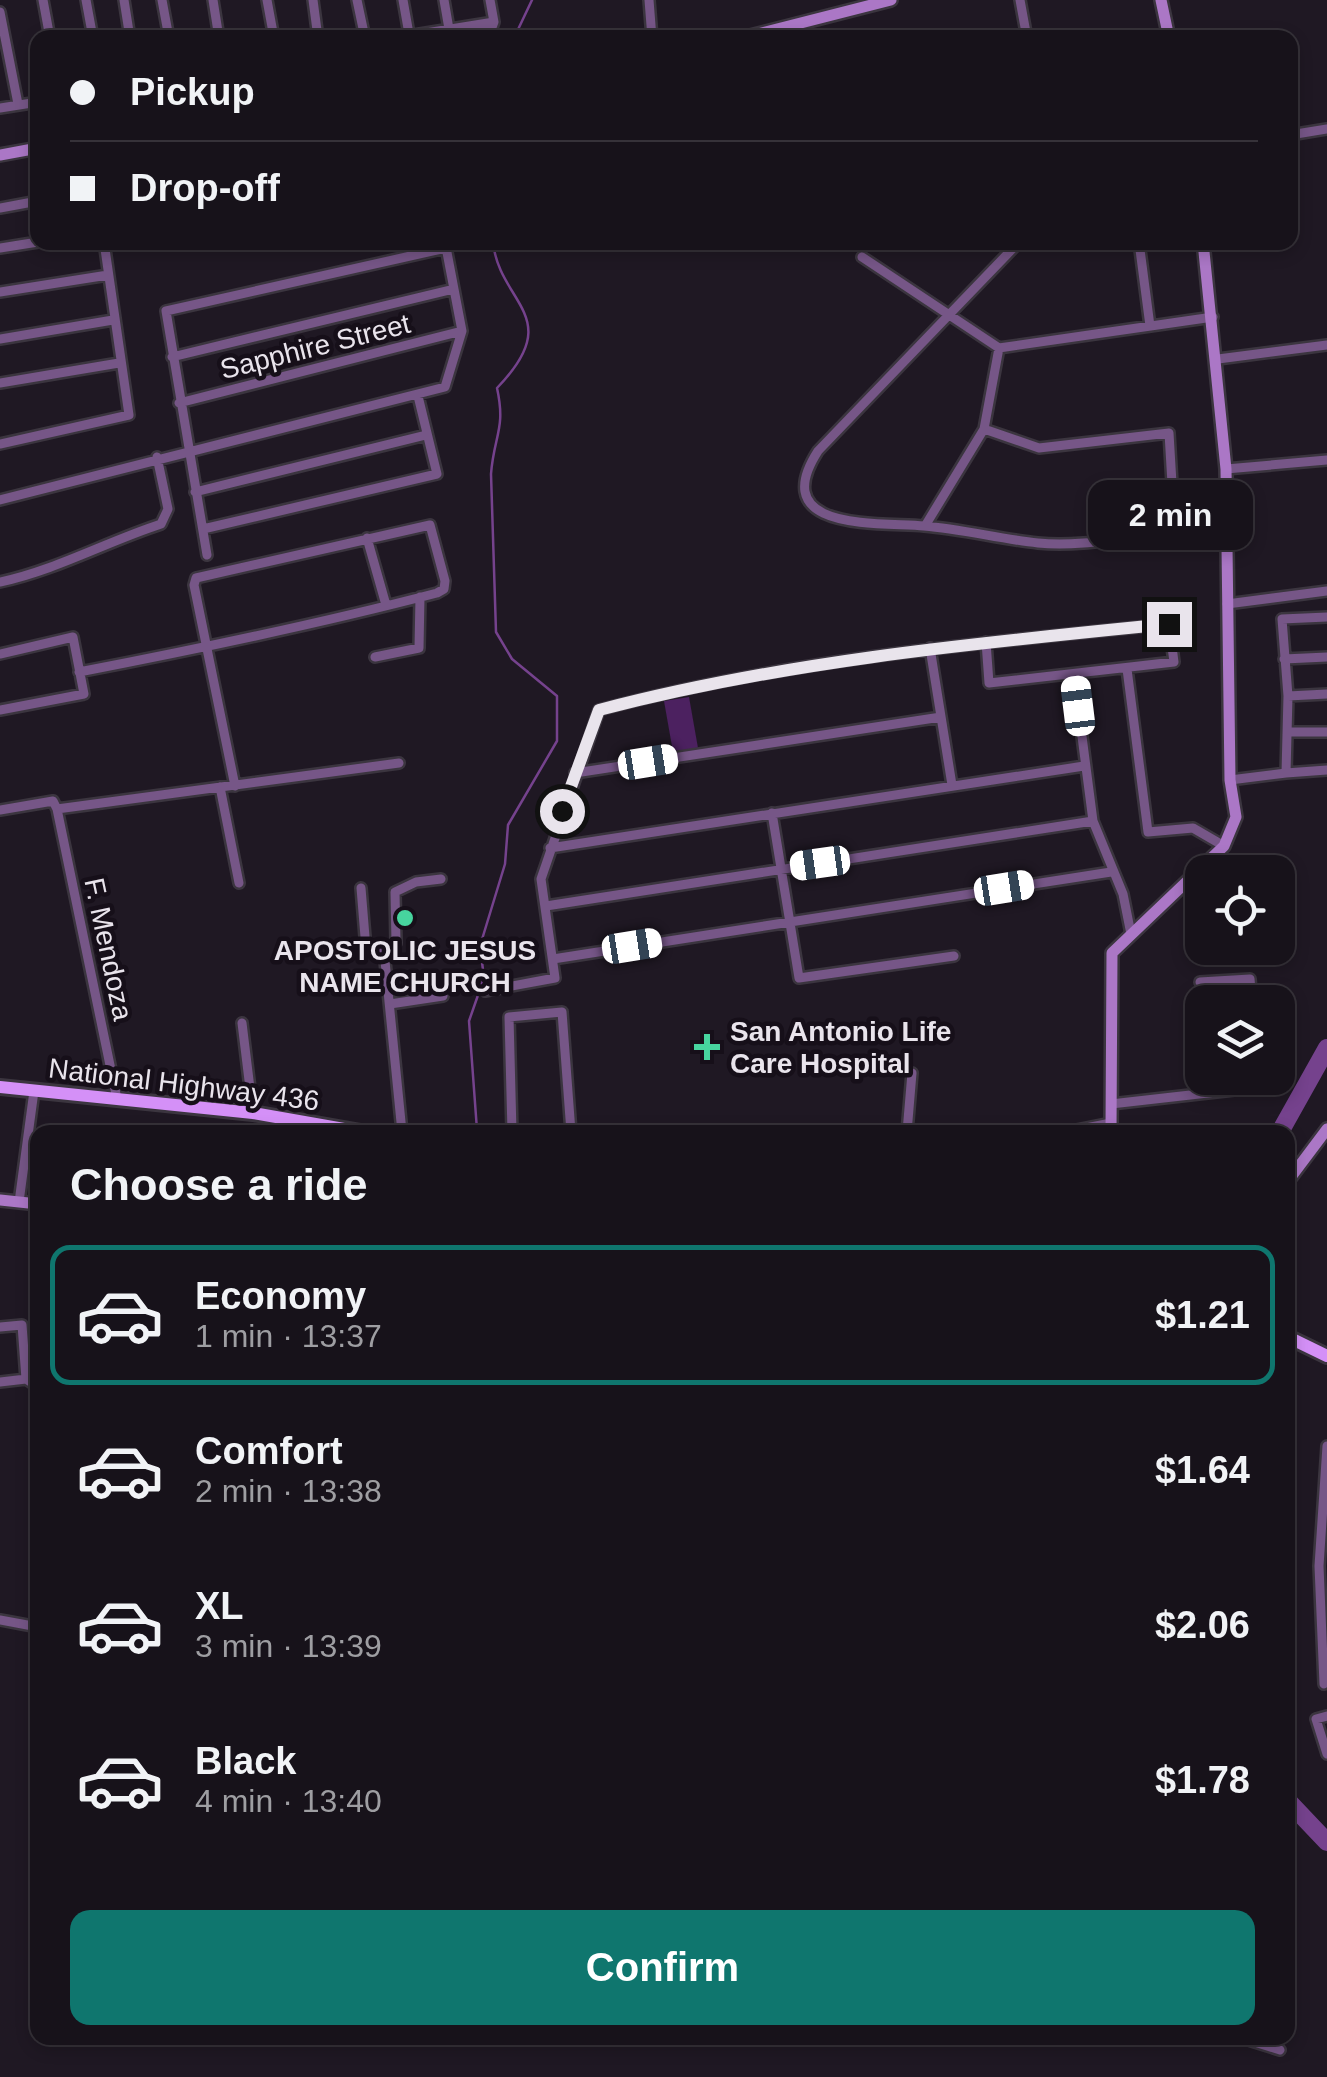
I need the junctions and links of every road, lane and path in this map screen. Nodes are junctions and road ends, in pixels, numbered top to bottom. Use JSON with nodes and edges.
{"nodes":[{"id":1,"x":42,"y":0,"type":"edge"},
{"id":2,"x":86,"y":0,"type":"edge"},
{"id":3,"x":124,"y":0,"type":"edge"},
{"id":4,"x":162,"y":0,"type":"edge"},
{"id":5,"x":213,"y":0,"type":"edge"},
{"id":6,"x":267,"y":0,"type":"edge"},
{"id":7,"x":312,"y":0,"type":"edge"},
{"id":8,"x":358,"y":0,"type":"edge"},
{"id":9,"x":403,"y":0,"type":"edge"},
{"id":10,"x":444,"y":0,"type":"edge"},
{"id":11,"x":490,"y":0,"type":"edge"},
{"id":12,"x":649,"y":0,"type":"edge"},
{"id":13,"x":890,"y":0,"type":"edge"},
{"id":14,"x":1020,"y":0,"type":"edge"},
{"id":15,"x":1161,"y":0,"type":"edge"},
{"id":16,"x":0,"y":12,"type":"edge"},
{"id":17,"x":494,"y":22,"type":"junction"},
{"id":18,"x":450,"y":29,"type":"junction"},
{"id":19,"x":48,"y":30,"type":"edge"},
{"id":20,"x":92,"y":30,"type":"edge"},
{"id":21,"x":129,"y":30,"type":"edge"},
{"id":22,"x":167,"y":30,"type":"edge"},
{"id":23,"x":219,"y":30,"type":"edge"},
{"id":24,"x":273,"y":30,"type":"edge"},
{"id":25,"x":317,"y":30,"type":"edge"},
{"id":26,"x":364,"y":30,"type":"edge"},
{"id":27,"x":408,"y":30,"type":"edge"},
{"id":28,"x":442,"y":30,"type":"edge"},
{"id":29,"x":491,"y":30,"type":"edge"},
{"id":30,"x":651,"y":30,"type":"edge"},
{"id":31,"x":773,"y":30,"type":"edge"},
{"id":32,"x":1026,"y":30,"type":"edge"},
{"id":33,"x":1167,"y":30,"type":"edge"},
{"id":34,"x":30,"y":103,"type":"edge"},
{"id":35,"x":18,"y":104,"type":"junction"},
{"id":36,"x":0,"y":108,"type":"edge"},
{"id":37,"x":1327,"y":129,"type":"edge"},
{"id":38,"x":1298,"y":134,"type":"edge"},
{"id":39,"x":30,"y":149,"type":"edge"},
{"id":40,"x":0,"y":155,"type":"edge"},
{"id":41,"x":30,"y":202,"type":"edge"},
{"id":42,"x":0,"y":208,"type":"edge"},
{"id":43,"x":30,"y":243,"type":"edge"},
{"id":44,"x":0,"y":248,"type":"edge"},
{"id":45,"x":105,"y":250,"type":"edge"},
{"id":46,"x":424,"y":250,"type":"edge"},
{"id":47,"x":446,"y":250,"type":"edge"},
{"id":48,"x":1011,"y":250,"type":"edge"},
{"id":49,"x":1140,"y":250,"type":"edge"},
{"id":50,"x":1205,"y":250,"type":"edge"},
{"id":51,"x":862,"y":257,"type":"dead end"},
{"id":52,"x":108,"y":275,"type":"junction"},
{"id":53,"x":454,"y":290,"type":"junction"},
{"id":54,"x":0,"y":292,"type":"edge"},
{"id":55,"x":948,"y":316,"type":"junction"},
{"id":56,"x":1212,"y":317,"type":"junction"},
{"id":57,"x":113,"y":320,"type":"junction"},
{"id":58,"x":1150,"y":326,"type":"junction"},
{"id":59,"x":462,"y":331,"type":"junction"},
{"id":60,"x":0,"y":339,"type":"edge"},
{"id":61,"x":1327,"y":345,"type":"edge"},
{"id":62,"x":999,"y":348,"type":"junction"},
{"id":63,"x":172,"y":357,"type":"junction"},
{"id":64,"x":1218,"y":360,"type":"junction"},
{"id":65,"x":119,"y":363,"type":"junction"},
{"id":66,"x":0,"y":382,"type":"edge"},
{"id":67,"x":418,"y":396,"type":"junction"},
{"id":68,"x":180,"y":404,"type":"junction"},
{"id":69,"x":984,"y":429,"type":"junction"},
{"id":70,"x":426,"y":435,"type":"junction"},
{"id":71,"x":0,"y":444,"type":"edge"},
{"id":72,"x":186,"y":452,"type":"junction"},
{"id":73,"x":157,"y":457,"type":"junction"},
{"id":74,"x":1327,"y":460,"type":"edge"},
{"id":75,"x":1226,"y":469,"type":"junction"},
{"id":76,"x":195,"y":492,"type":"junction"},
{"id":77,"x":0,"y":500,"type":"edge"},
{"id":78,"x":925,"y":526,"type":"junction"},
{"id":79,"x":203,"y":529,"type":"junction"},
{"id":80,"x":366,"y":538,"type":"junction"},
{"id":81,"x":208,"y":555,"type":"dead end"},
{"id":82,"x":0,"y":582,"type":"edge"},
{"id":83,"x":1327,"y":591,"type":"edge"},
{"id":84,"x":420,"y":597,"type":"junction"},
{"id":85,"x":1284,"y":598,"type":"junction"},
{"id":86,"x":1227,"y":604,"type":"junction"},
{"id":87,"x":386,"y":606,"type":"junction"},
{"id":88,"x":1327,"y":617,"type":"edge"},
{"id":89,"x":1282,"y":620,"type":"junction"},
{"id":90,"x":986,"y":642,"type":"junction"},
{"id":91,"x":206,"y":644,"type":"junction"},
{"id":92,"x":930,"y":648,"type":"junction"},
{"id":93,"x":0,"y":654,"type":"edge"},
{"id":94,"x":1327,"y":656,"type":"edge"},
{"id":95,"x":375,"y":657,"type":"dead end"},
{"id":96,"x":1284,"y":659,"type":"junction"},
{"id":97,"x":1128,"y":669,"type":"junction"},
{"id":98,"x":79,"y":672,"type":"junction"},
{"id":99,"x":1074,"y":675,"type":"junction"},
{"id":100,"x":1327,"y":694,"type":"edge"},
{"id":101,"x":1288,"y":696,"type":"junction"},
{"id":102,"x":0,"y":710,"type":"edge"},
{"id":103,"x":941,"y":717,"type":"junction"},
{"id":104,"x":1287,"y":732,"type":"junction"},
{"id":105,"x":1327,"y":732,"type":"edge"},
{"id":106,"x":399,"y":763,"type":"dead end"},
{"id":107,"x":1084,"y":766,"type":"junction"},
{"id":108,"x":1327,"y":770,"type":"edge"},
{"id":109,"x":575,"y":773,"type":"junction"},
{"id":110,"x":1286,"y":773,"type":"junction"},
{"id":111,"x":1230,"y":780,"type":"junction"},
{"id":112,"x":952,"y":784,"type":"junction"},
{"id":113,"x":235,"y":786,"type":"junction"},
{"id":114,"x":220,"y":788,"type":"junction"},
{"id":115,"x":57,"y":809,"type":"junction"},
{"id":116,"x":0,"y":810,"type":"edge"},
{"id":117,"x":772,"y":813,"type":"junction"},
{"id":118,"x":1093,"y":822,"type":"junction"},
{"id":119,"x":1224,"y":846,"type":"junction"},
{"id":120,"x":550,"y":848,"type":"junction"},
{"id":121,"x":781,"y":868,"type":"junction"},
{"id":122,"x":1111,"y":872,"type":"junction"},
{"id":123,"x":440,"y":879,"type":"dead end"},
{"id":124,"x":239,"y":883,"type":"dead end"},
{"id":125,"x":362,"y":888,"type":"dead end"},
{"id":126,"x":546,"y":906,"type":"junction"},
{"id":127,"x":789,"y":921,"type":"junction"},
{"id":128,"x":1131,"y":934,"type":"junction"},
{"id":129,"x":384,"y":951,"type":"junction"},
{"id":130,"x":954,"y":956,"type":"dead end"},
{"id":131,"x":553,"y":959,"type":"junction"},
{"id":132,"x":1200,"y":982,"type":"dead end"},
{"id":133,"x":1251,"y":985,"type":"edge"},
{"id":134,"x":485,"y":991,"type":"dead end"},
{"id":135,"x":443,"y":996,"type":"dead end"},
{"id":136,"x":390,"y":1004,"type":"junction"},
{"id":137,"x":242,"y":1022,"type":"dead end"},
{"id":138,"x":912,"y":1074,"type":"dead end"},
{"id":139,"x":0,"y":1088,"type":"edge"},
{"id":140,"x":34,"y":1091,"type":"junction"},
{"id":141,"x":1191,"y":1095,"type":"edge"},
{"id":142,"x":117,"y":1098,"type":"junction"},
{"id":143,"x":1112,"y":1104,"type":"junction"},
{"id":144,"x":253,"y":1114,"type":"junction"},
{"id":145,"x":319,"y":1125,"type":"edge"},
{"id":146,"x":401,"y":1125,"type":"edge"},
{"id":147,"x":512,"y":1125,"type":"edge"},
{"id":148,"x":570,"y":1125,"type":"edge"},
{"id":149,"x":908,"y":1125,"type":"edge"},
{"id":150,"x":1111,"y":1125,"type":"edge"},
{"id":151,"x":1327,"y":1129,"type":"edge"},
{"id":152,"x":1295,"y":1172,"type":"edge"},
{"id":153,"x":0,"y":1200,"type":"edge"},
{"id":154,"x":19,"y":1202,"type":"junction"},
{"id":155,"x":30,"y":1203,"type":"edge"},
{"id":156,"x":0,"y":1328,"type":"edge"},
{"id":157,"x":1295,"y":1340,"type":"edge"},
{"id":158,"x":1327,"y":1356,"type":"edge"},
{"id":159,"x":26,"y":1379,"type":"junction"},
{"id":160,"x":30,"y":1381,"type":"edge"},
{"id":161,"x":0,"y":1382,"type":"edge"},
{"id":162,"x":1327,"y":1446,"type":"edge"},
{"id":163,"x":1325,"y":1580,"type":"edge"},
{"id":164,"x":0,"y":1620,"type":"edge"},
{"id":165,"x":30,"y":1626,"type":"edge"},
{"id":166,"x":1324,"y":1684,"type":"dead end"},
{"id":167,"x":1327,"y":1716,"type":"edge"},
{"id":168,"x":1327,"y":1754,"type":"edge"},
{"id":169,"x":1264,"y":2045,"type":"edge"},
{"id":170,"x":1280,"y":2050,"type":"dead end"}],
"edges":[{"from":1,"to":19,"type":"street"},
{"from":2,"to":20,"type":"street"},
{"from":3,"to":21,"type":"street"},
{"from":4,"to":22,"type":"street"},
{"from":5,"to":23,"type":"street"},
{"from":6,"to":24,"type":"street"},
{"from":7,"to":25,"type":"street"},
{"from":8,"to":26,"type":"street"},
{"from":9,"to":27,"type":"street"},
{"from":10,"to":18,"type":"street"},
{"from":11,"to":17,"type":"street"},
{"from":12,"to":30,"type":"street"},
{"from":13,"to":31,"type":"street"},
{"from":14,"to":32,"type":"street"},
{"from":15,"to":33,"type":"street"},
{"from":16,"to":35,"type":"street"},
{"from":17,"to":18,"type":"street"},
{"from":17,"to":29,"type":"street"},
{"from":18,"to":28,"type":"street"},
{"from":34,"to":35,"type":"street"},
{"from":35,"to":36,"type":"street"},
{"from":37,"to":38,"type":"street"},
{"from":39,"to":40,"type":"street"},
{"from":41,"to":42,"type":"street"},
{"from":43,"to":44,"type":"street"},
{"from":45,"to":52,"type":"street"},
{"from":46,"to":63,"type":"street"},
{"from":47,"to":53,"type":"street"},
{"from":48,"to":55,"type":"street"},
{"from":49,"to":58,"type":"street"},
{"from":50,"to":56,"type":"street"},
{"from":51,"to":55,"type":"street"},
{"from":52,"to":54,"type":"street"},
{"from":52,"to":57,"type":"street"},
{"from":53,"to":59,"type":"street"},
{"from":53,"to":63,"type":"street"},
{"from":55,"to":62,"type":"street"},
{"from":55,"to":78,"type":"street"},
{"from":56,"to":58,"type":"street"},
{"from":56,"to":64,"type":"street"},
{"from":57,"to":60,"type":"street"},
{"from":57,"to":65,"type":"street"},
{"from":58,"to":62,"type":"street"},
{"from":59,"to":67,"type":"street"},
{"from":59,"to":68,"type":"street","name":"Sapphire Street"},
{"from":61,"to":64,"type":"street"},
{"from":62,"to":69,"type":"street"},
{"from":63,"to":68,"type":"street"},
{"from":64,"to":75,"type":"street"},
{"from":65,"to":66,"type":"street"},
{"from":65,"to":71,"type":"street"},
{"from":67,"to":70,"type":"street"},
{"from":67,"to":72,"type":"street"},
{"from":68,"to":72,"type":"street"},
{"from":69,"to":78,"type":"street"},
{"from":69,"to":78,"type":"street"},
{"from":70,"to":76,"type":"street"},
{"from":70,"to":79,"type":"street"},
{"from":72,"to":73,"type":"street"},
{"from":72,"to":76,"type":"street"},
{"from":73,"to":77,"type":"street"},
{"from":73,"to":82,"type":"street"},
{"from":74,"to":75,"type":"street"},
{"from":75,"to":86,"type":"street"},
{"from":76,"to":79,"type":"street"},
{"from":79,"to":81,"type":"street"},
{"from":80,"to":84,"type":"street"},
{"from":80,"to":87,"type":"street"},
{"from":80,"to":91,"type":"street"},
{"from":83,"to":85,"type":"street"},
{"from":84,"to":87,"type":"street"},
{"from":84,"to":95,"type":"street"},
{"from":85,"to":86,"type":"street"},
{"from":85,"to":89,"type":"street"},
{"from":86,"to":111,"type":"street"},
{"from":87,"to":91,"type":"street"},
{"from":88,"to":89,"type":"street"},
{"from":89,"to":96,"type":"street"},
{"from":90,"to":92,"type":"street"},
{"from":90,"to":97,"type":"street"},
{"from":90,"to":99,"type":"street"},
{"from":91,"to":98,"type":"street"},
{"from":91,"to":113,"type":"street"},
{"from":92,"to":103,"type":"street"},
{"from":92,"to":109,"type":"street"},
{"from":93,"to":98,"type":"street"},
{"from":94,"to":96,"type":"street"},
{"from":96,"to":101,"type":"street"},
{"from":97,"to":99,"type":"street"},
{"from":97,"to":119,"type":"street"},
{"from":98,"to":102,"type":"street"},
{"from":99,"to":107,"type":"street"},
{"from":100,"to":101,"type":"street"},
{"from":101,"to":104,"type":"street"},
{"from":103,"to":109,"type":"street"},
{"from":103,"to":112,"type":"street"},
{"from":104,"to":105,"type":"street"},
{"from":104,"to":110,"type":"street"},
{"from":106,"to":113,"type":"street"},
{"from":107,"to":112,"type":"street"},
{"from":107,"to":118,"type":"street"},
{"from":108,"to":110,"type":"street"},
{"from":109,"to":120,"type":"street"},
{"from":110,"to":111,"type":"street"},
{"from":111,"to":119,"type":"street"},
{"from":112,"to":117,"type":"street"},
{"from":113,"to":114,"type":"street"},
{"from":114,"to":115,"type":"street"},
{"from":114,"to":124,"type":"street"},
{"from":115,"to":116,"type":"street"},
{"from":115,"to":142,"type":"street","name":"F. Mendoza"},
{"from":117,"to":120,"type":"street"},
{"from":117,"to":121,"type":"street"},
{"from":118,"to":121,"type":"street"},
{"from":118,"to":122,"type":"street"},
{"from":119,"to":128,"type":"street"},
{"from":120,"to":126,"type":"street"},
{"from":121,"to":126,"type":"street"},
{"from":121,"to":127,"type":"street"},
{"from":122,"to":127,"type":"street"},
{"from":122,"to":128,"type":"street"},
{"from":123,"to":129,"type":"street"},
{"from":125,"to":129,"type":"street"},
{"from":126,"to":131,"type":"street"},
{"from":127,"to":130,"type":"street"},
{"from":127,"to":131,"type":"street"},
{"from":128,"to":143,"type":"street"},
{"from":129,"to":136,"type":"street"},
{"from":131,"to":134,"type":"street"},
{"from":132,"to":133,"type":"street"},
{"from":135,"to":136,"type":"street"},
{"from":136,"to":146,"type":"street"},
{"from":137,"to":144,"type":"street"},
{"from":138,"to":149,"type":"street"},
{"from":139,"to":140,"type":"main road","name":"National Highway 436"},
{"from":140,"to":142,"type":"main road","name":"National Highway 436"},
{"from":140,"to":154,"type":"street"},
{"from":141,"to":143,"type":"street"},
{"from":142,"to":144,"type":"main road","name":"National Highway 436"},
{"from":143,"to":150,"type":"street"},
{"from":144,"to":145,"type":"main road","name":"National Highway 436"},
{"from":147,"to":148,"type":"street"},
{"from":151,"to":152,"type":"street"},
{"from":153,"to":154,"type":"street"},
{"from":154,"to":155,"type":"street"},
{"from":156,"to":159,"type":"street"},
{"from":157,"to":158,"type":"main road"},
{"from":159,"to":160,"type":"street"},
{"from":159,"to":161,"type":"street"},
{"from":162,"to":163,"type":"street"},
{"from":163,"to":166,"type":"street"},
{"from":164,"to":165,"type":"street"},
{"from":167,"to":168,"type":"street"},
{"from":169,"to":170,"type":"street"}]}
